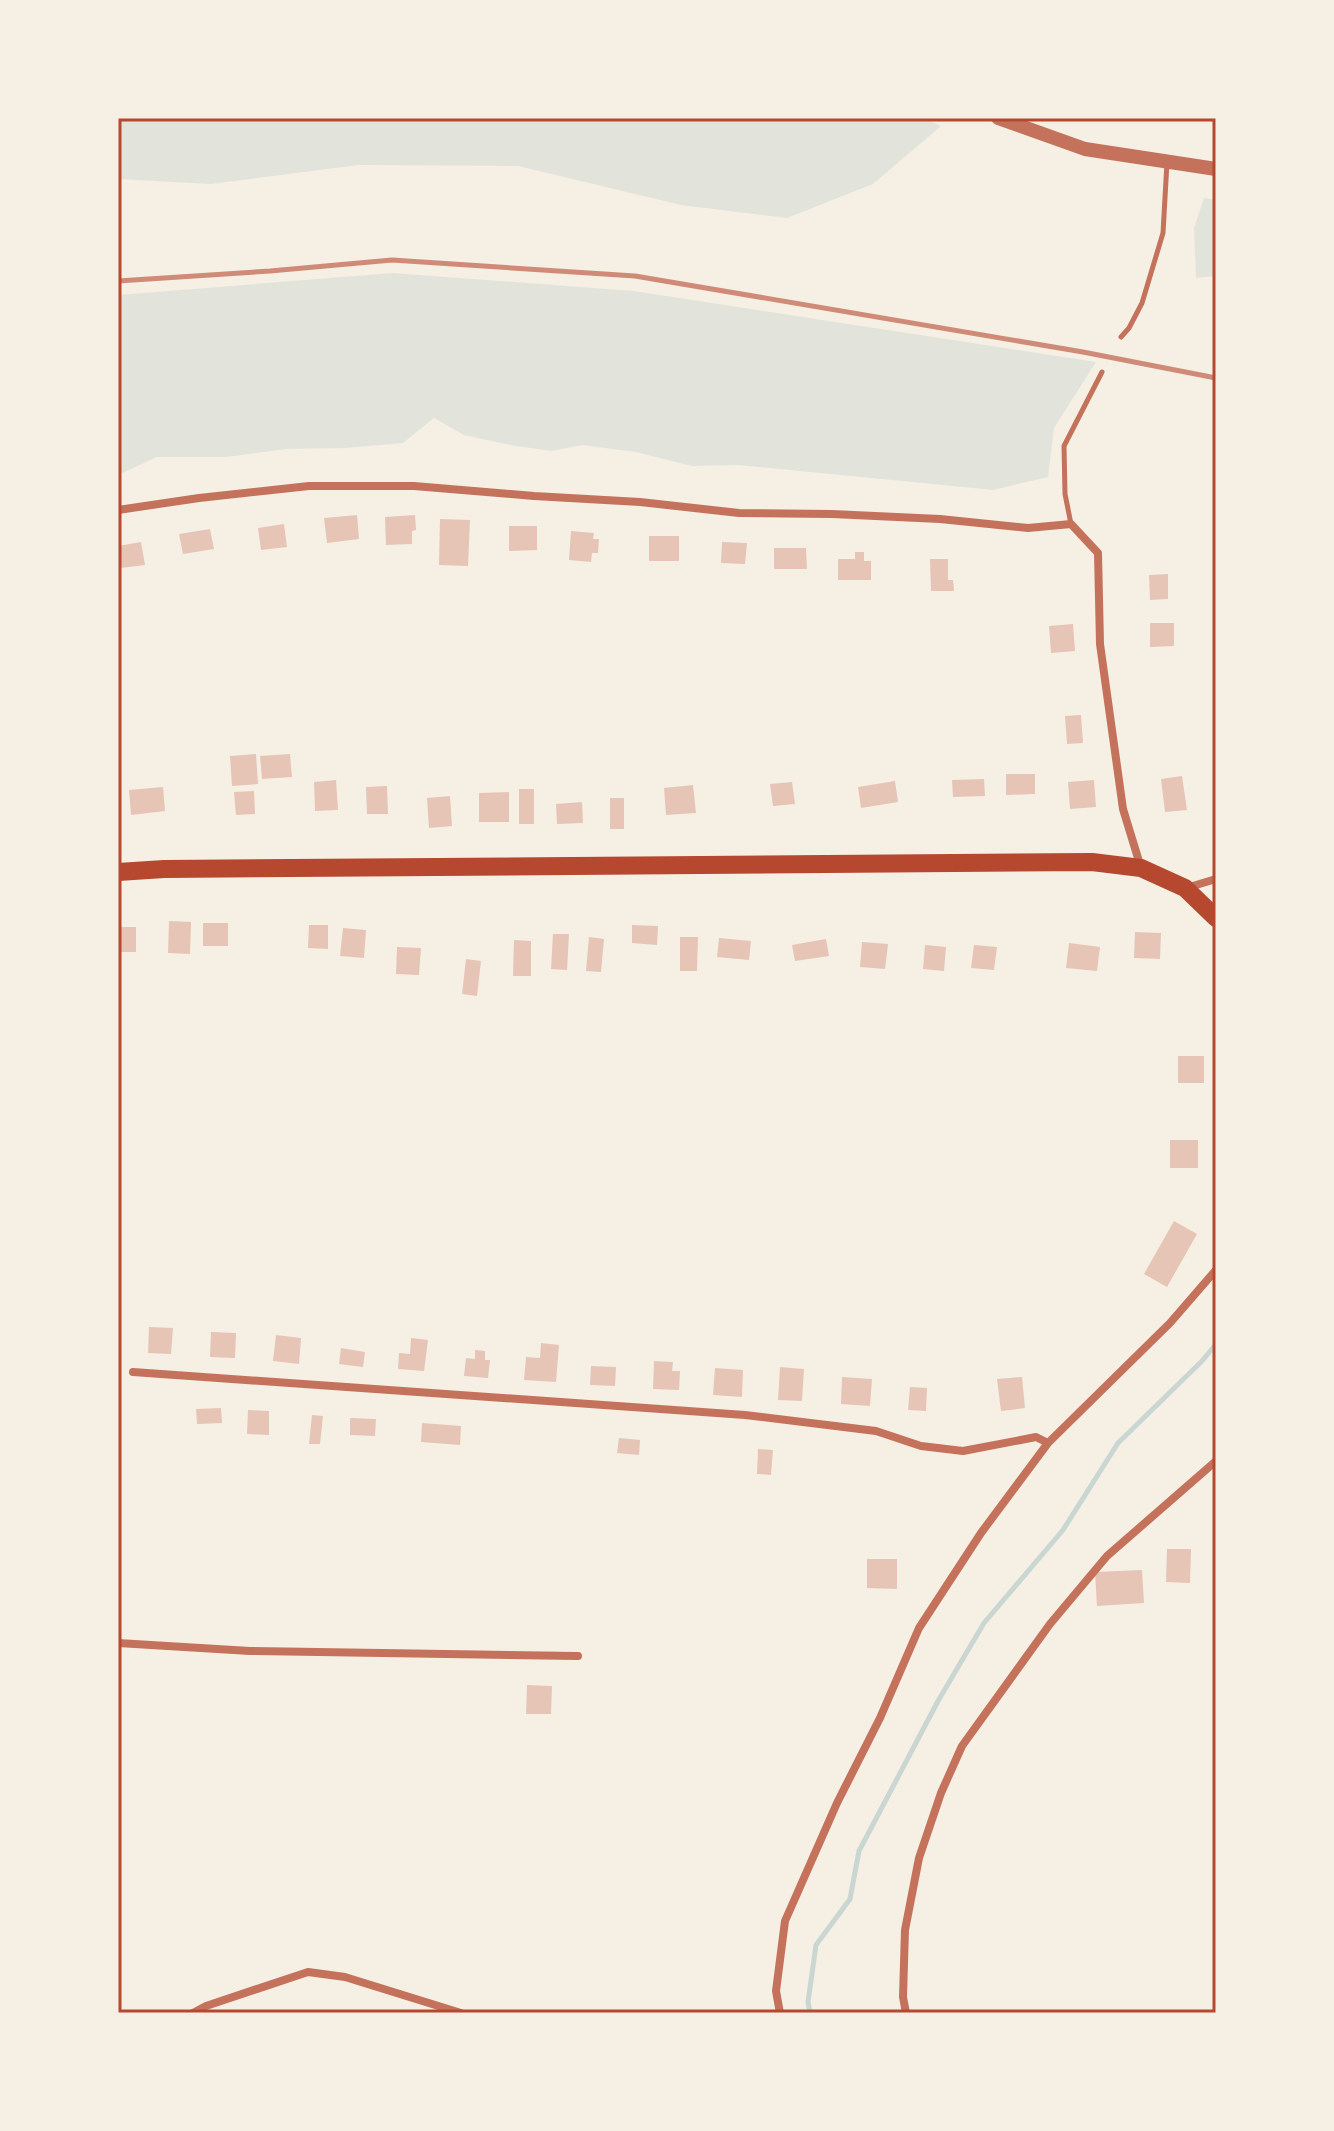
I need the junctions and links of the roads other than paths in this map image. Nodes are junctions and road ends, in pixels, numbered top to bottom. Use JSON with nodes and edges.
{"nodes":[{"id":1,"x":998,"y":118,"type":"edge"},
{"id":2,"x":1167,"y":161,"type":"junction"},
{"id":3,"x":1216,"y":169,"type":"edge"},
{"id":4,"x":1121,"y":337,"type":"dead end"},
{"id":5,"x":1102,"y":372,"type":"dead end"},
{"id":6,"x":118,"y":510,"type":"edge"},
{"id":7,"x":1071,"y":524,"type":"junction"},
{"id":8,"x":1141,"y":868,"type":"junction"},
{"id":9,"x":118,"y":872,"type":"edge"},
{"id":10,"x":1216,"y":879,"type":"edge"},
{"id":11,"x":1185,"y":888,"type":"junction"},
{"id":12,"x":1216,"y":918,"type":"edge"},
{"id":13,"x":1216,"y":1270,"type":"edge"},
{"id":14,"x":133,"y":1372,"type":"dead end"},
{"id":15,"x":1048,"y":1443,"type":"junction"},
{"id":16,"x":1216,"y":1461,"type":"edge"},
{"id":17,"x":118,"y":1643,"type":"edge"},
{"id":18,"x":578,"y":1656,"type":"dead end"},
{"id":19,"x":193,"y":2013,"type":"edge"},
{"id":20,"x":461,"y":2013,"type":"edge"},
{"id":21,"x":780,"y":2013,"type":"edge"},
{"id":22,"x":906,"y":2013,"type":"edge"}],
"edges":[{"from":1,"to":2,"type":"street"},
{"from":2,"to":3,"type":"street"},
{"from":2,"to":4,"type":"lane"},
{"from":5,"to":7,"type":"lane"},
{"from":6,"to":7,"type":"street"},
{"from":7,"to":8,"type":"street"},
{"from":8,"to":9,"type":"main road"},
{"from":8,"to":11,"type":"main road"},
{"from":10,"to":11,"type":"street"},
{"from":11,"to":12,"type":"main road"},
{"from":13,"to":15,"type":"street"},
{"from":14,"to":15,"type":"street"},
{"from":15,"to":21,"type":"street"},
{"from":16,"to":22,"type":"street"},
{"from":17,"to":18,"type":"street"},
{"from":19,"to":20,"type":"street"}]}
